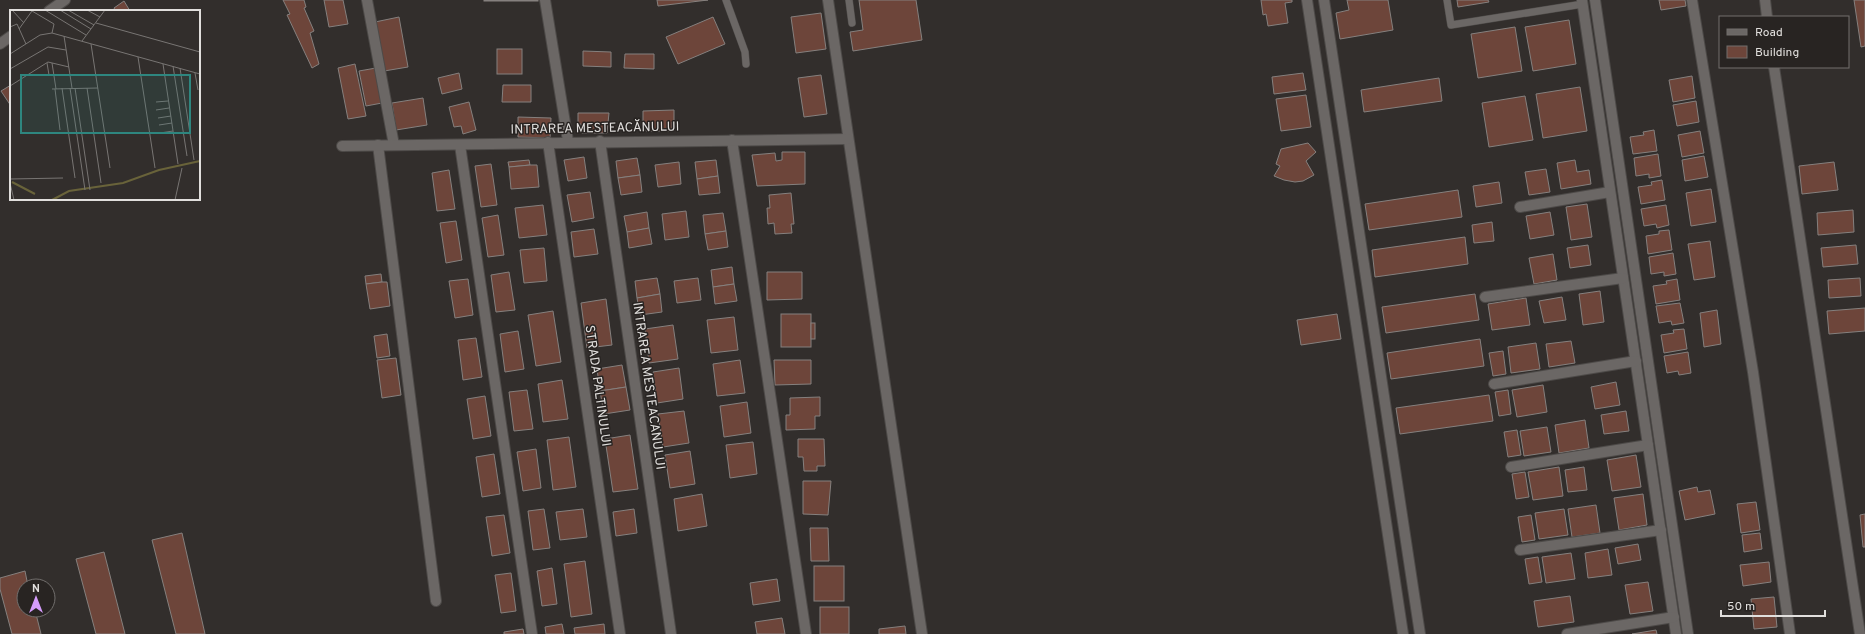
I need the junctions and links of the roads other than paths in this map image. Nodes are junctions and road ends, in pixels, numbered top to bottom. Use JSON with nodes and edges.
{"nodes":[{"id":1,"x":65,"y":0,"type":"edge"},
{"id":2,"x":367,"y":0,"type":"edge"},
{"id":3,"x":545,"y":0,"type":"edge"},
{"id":4,"x":726,"y":0,"type":"edge"},
{"id":5,"x":828,"y":0,"type":"edge"},
{"id":6,"x":849,"y":0,"type":"edge"},
{"id":7,"x":1307,"y":0,"type":"edge"},
{"id":8,"x":1324,"y":0,"type":"edge"},
{"id":9,"x":1447,"y":0,"type":"edge"},
{"id":10,"x":1595,"y":0,"type":"edge"},
{"id":11,"x":1692,"y":0,"type":"edge"},
{"id":12,"x":1764,"y":0,"type":"edge"},
{"id":13,"x":1582,"y":2,"type":"edge"},
{"id":14,"x":50,"y":10,"type":"edge"},
{"id":15,"x":1767,"y":16,"type":"edge"},
{"id":16,"x":852,"y":23,"type":"dead end"},
{"id":17,"x":10,"y":37,"type":"edge"},
{"id":18,"x":0,"y":44,"type":"edge"},
{"id":19,"x":746,"y":64,"type":"dead end"},
{"id":20,"x":1774,"y":68,"type":"edge"},
{"id":21,"x":848,"y":139,"type":"junction"},
{"id":22,"x":732,"y":140,"type":"junction"},
{"id":23,"x":568,"y":141,"type":"junction"},
{"id":24,"x":600,"y":141,"type":"junction"},
{"id":25,"x":548,"y":142,"type":"junction"},
{"id":26,"x":378,"y":145,"type":"junction"},
{"id":27,"x":394,"y":145,"type":"junction"},
{"id":28,"x":460,"y":145,"type":"junction"},
{"id":29,"x":342,"y":146,"type":"dead end"},
{"id":30,"x":1610,"y":192,"type":"junction"},
{"id":31,"x":1520,"y":207,"type":"dead end"},
{"id":32,"x":1623,"y":278,"type":"junction"},
{"id":33,"x":1485,"y":297,"type":"dead end"},
{"id":34,"x":1636,"y":361,"type":"junction"},
{"id":35,"x":1494,"y":384,"type":"dead end"},
{"id":36,"x":1648,"y":445,"type":"junction"},
{"id":37,"x":1511,"y":466,"type":"dead end"},
{"id":38,"x":1661,"y":530,"type":"junction"},
{"id":39,"x":1520,"y":550,"type":"dead end"},
{"id":40,"x":436,"y":600,"type":"dead end"},
{"id":41,"x":1674,"y":617,"type":"junction"},
{"id":42,"x":532,"y":634,"type":"edge"},
{"id":43,"x":620,"y":634,"type":"edge"},
{"id":44,"x":671,"y":634,"type":"edge"},
{"id":45,"x":806,"y":634,"type":"edge"},
{"id":46,"x":922,"y":634,"type":"edge"},
{"id":47,"x":1403,"y":634,"type":"edge"},
{"id":48,"x":1420,"y":634,"type":"edge"},
{"id":49,"x":1567,"y":634,"type":"edge"},
{"id":50,"x":1676,"y":634,"type":"edge"},
{"id":51,"x":1688,"y":634,"type":"edge"},
{"id":52,"x":1790,"y":634,"type":"edge"},
{"id":53,"x":1860,"y":634,"type":"edge"}],
"edges":[{"from":1,"to":14,"type":"street"},
{"from":2,"to":27,"type":"street"},
{"from":3,"to":23,"type":"street"},
{"from":4,"to":19,"type":"lane"},
{"from":5,"to":21,"type":"street"},
{"from":6,"to":16,"type":"lane"},
{"from":7,"to":47,"type":"street"},
{"from":8,"to":48,"type":"street"},
{"from":9,"to":13,"type":"lane"},
{"from":10,"to":51,"type":"street"},
{"from":11,"to":52,"type":"street"},
{"from":12,"to":15,"type":"street"},
{"from":13,"to":30,"type":"street"},
{"from":17,"to":18,"type":"street"},
{"from":20,"to":53,"type":"street"},
{"from":21,"to":22,"type":"street","name":"INTRAREA MESTEACĂNULUI"},
{"from":21,"to":46,"type":"street"},
{"from":22,"to":24,"type":"street","name":"INTRAREA MESTEACĂNULUI"},
{"from":22,"to":45,"type":"street"},
{"from":23,"to":24,"type":"street","name":"INTRAREA MESTEACĂNULUI"},
{"from":23,"to":25,"type":"street","name":"INTRAREA MESTEACĂNULUI"},
{"from":24,"to":44,"type":"street","name":"INTRAREA MESTEACANULUI"},
{"from":25,"to":28,"type":"street","name":"INTRAREA MESTEACĂNULUI"},
{"from":25,"to":43,"type":"street","name":"STRADA PALTINULUI"},
{"from":26,"to":27,"type":"street","name":"INTRAREA MESTEACĂNULUI"},
{"from":26,"to":29,"type":"street","name":"INTRAREA MESTEACĂNULUI"},
{"from":26,"to":40,"type":"street"},
{"from":27,"to":28,"type":"street","name":"INTRAREA MESTEACĂNULUI"},
{"from":28,"to":42,"type":"street"},
{"from":30,"to":31,"type":"street"},
{"from":30,"to":32,"type":"street"},
{"from":32,"to":33,"type":"street"},
{"from":32,"to":34,"type":"street"},
{"from":34,"to":35,"type":"street"},
{"from":34,"to":36,"type":"street"},
{"from":36,"to":37,"type":"street"},
{"from":36,"to":38,"type":"street"},
{"from":38,"to":39,"type":"street"},
{"from":38,"to":41,"type":"street"},
{"from":41,"to":49,"type":"street"},
{"from":41,"to":50,"type":"street"}]}
